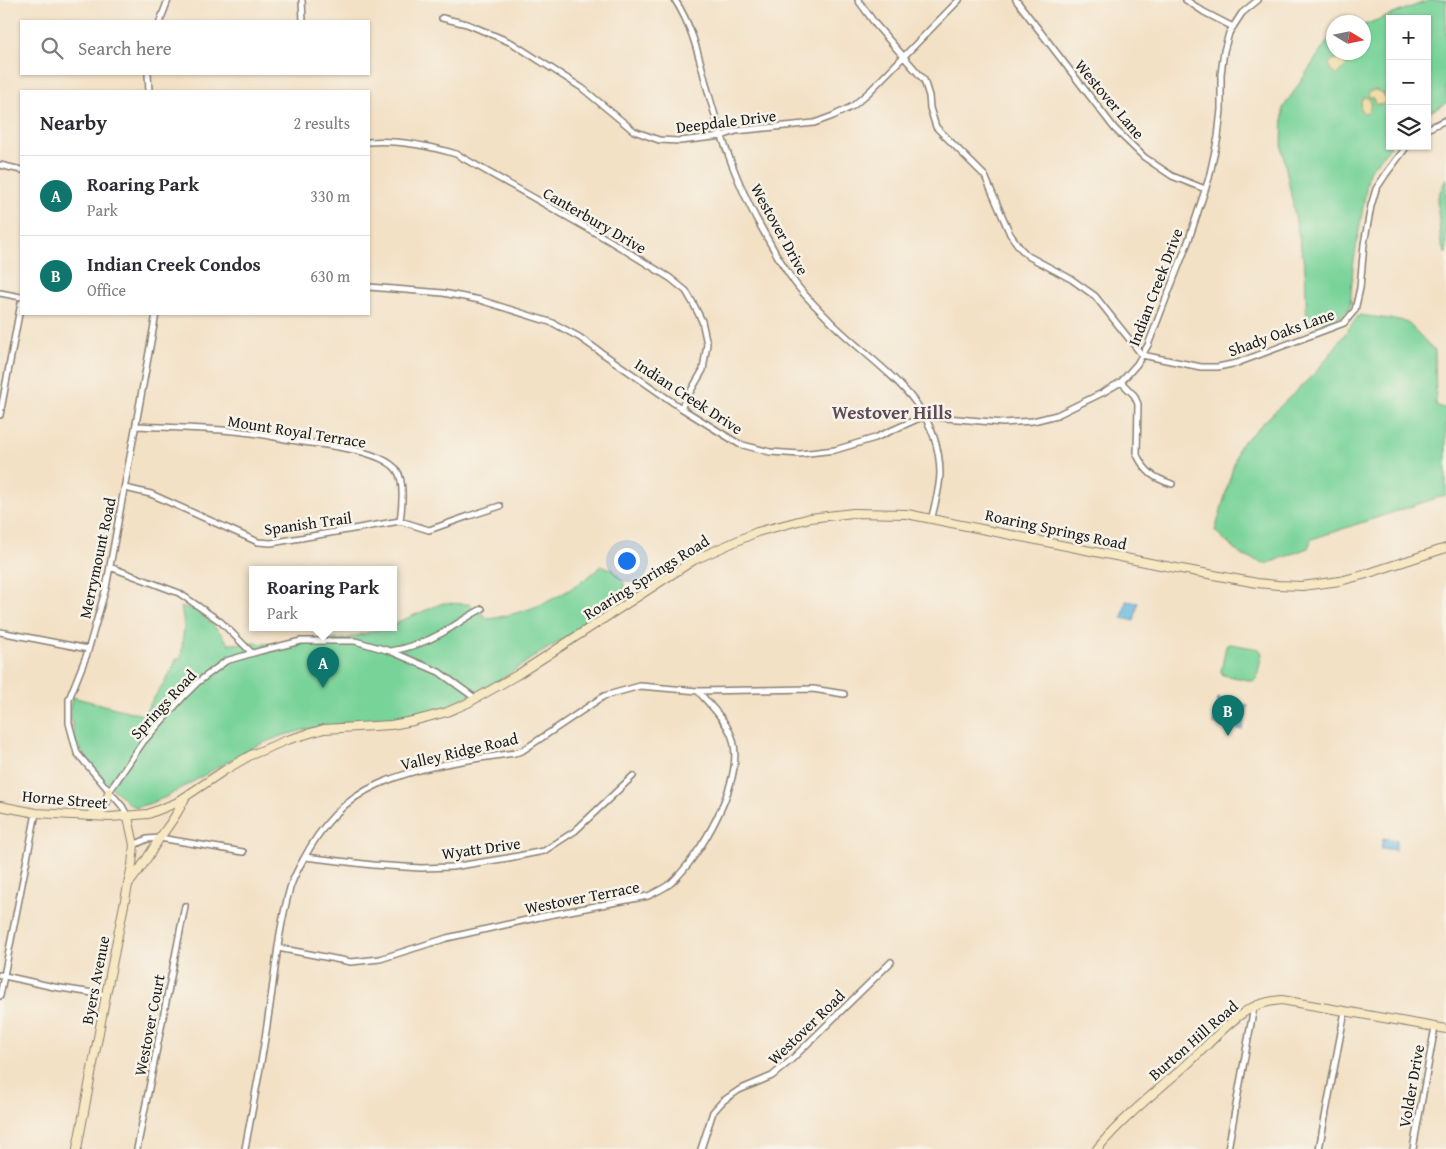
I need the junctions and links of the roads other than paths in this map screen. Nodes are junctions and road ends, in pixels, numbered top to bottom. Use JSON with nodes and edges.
{"nodes":[{"id":1,"x":168,"y":0,"type":"edge"},
{"id":2,"x":302,"y":0,"type":"edge"},
{"id":3,"x":675,"y":0,"type":"edge"},
{"id":4,"x":858,"y":0,"type":"edge"},
{"id":5,"x":959,"y":0,"type":"edge"},
{"id":6,"x":1016,"y":0,"type":"edge"},
{"id":7,"x":1186,"y":0,"type":"edge"},
{"id":8,"x":1258,"y":0,"type":"edge"},
{"id":9,"x":442,"y":18,"type":"dead end"},
{"id":10,"x":160,"y":20,"type":"edge"},
{"id":11,"x":303,"y":20,"type":"edge"},
{"id":12,"x":1233,"y":27,"type":"junction"},
{"id":13,"x":904,"y":56,"type":"junction"},
{"id":14,"x":148,"y":75,"type":"edge"},
{"id":15,"x":149,"y":90,"type":"edge"},
{"id":16,"x":1446,"y":120,"type":"edge"},
{"id":17,"x":1431,"y":126,"type":"edge"},
{"id":18,"x":722,"y":136,"type":"junction"},
{"id":19,"x":370,"y":142,"type":"edge"},
{"id":20,"x":1404,"y":150,"type":"edge"},
{"id":21,"x":0,"y":165,"type":"edge"},
{"id":22,"x":20,"y":170,"type":"edge"},
{"id":23,"x":1205,"y":188,"type":"junction"},
{"id":24,"x":370,"y":287,"type":"edge"},
{"id":25,"x":0,"y":292,"type":"edge"},
{"id":26,"x":20,"y":296,"type":"edge"},
{"id":27,"x":20,"y":308,"type":"edge"},
{"id":28,"x":156,"y":315,"type":"edge"},
{"id":29,"x":1142,"y":355,"type":"junction"},
{"id":30,"x":1121,"y":382,"type":"junction"},
{"id":31,"x":681,"y":408,"type":"junction"},
{"id":32,"x":0,"y":415,"type":"edge"},
{"id":33,"x":924,"y":416,"type":"junction"},
{"id":34,"x":136,"y":426,"type":"junction"},
{"id":35,"x":1172,"y":484,"type":"dead end"},
{"id":36,"x":125,"y":488,"type":"junction"},
{"id":37,"x":500,"y":506,"type":"dead end"},
{"id":38,"x":932,"y":518,"type":"junction"},
{"id":39,"x":400,"y":521,"type":"junction"},
{"id":40,"x":1446,"y":548,"type":"edge"},
{"id":41,"x":110,"y":567,"type":"junction"},
{"id":42,"x":482,"y":608,"type":"dead end"},
{"id":43,"x":0,"y":632,"type":"edge"},
{"id":44,"x":88,"y":649,"type":"junction"},
{"id":45,"x":390,"y":651,"type":"junction"},
{"id":46,"x":252,"y":653,"type":"junction"},
{"id":47,"x":698,"y":691,"type":"junction"},
{"id":48,"x":844,"y":694,"type":"dead end"},
{"id":49,"x":476,"y":698,"type":"junction"},
{"id":50,"x":633,"y":776,"type":"dead end"},
{"id":51,"x":109,"y":792,"type":"junction"},
{"id":52,"x":185,"y":798,"type":"junction"},
{"id":53,"x":0,"y":806,"type":"edge"},
{"id":54,"x":36,"y":813,"type":"junction"},
{"id":55,"x":88,"y":816,"type":"junction"},
{"id":56,"x":128,"y":817,"type":"junction"},
{"id":57,"x":160,"y":838,"type":"junction"},
{"id":58,"x":134,"y":844,"type":"junction"},
{"id":59,"x":243,"y":852,"type":"dead end"},
{"id":60,"x":305,"y":857,"type":"junction"},
{"id":61,"x":129,"y":884,"type":"junction"},
{"id":62,"x":185,"y":906,"type":"dead end"},
{"id":63,"x":278,"y":948,"type":"junction"},
{"id":64,"x":891,"y":962,"type":"dead end"},
{"id":65,"x":2,"y":976,"type":"edge"},
{"id":66,"x":106,"y":995,"type":"junction"},
{"id":67,"x":0,"y":996,"type":"edge"},
{"id":68,"x":1254,"y":1007,"type":"junction"},
{"id":69,"x":1345,"y":1011,"type":"junction"},
{"id":70,"x":1435,"y":1027,"type":"junction"},
{"id":71,"x":1446,"y":1029,"type":"edge"},
{"id":72,"x":77,"y":1149,"type":"edge"},
{"id":73,"x":137,"y":1149,"type":"edge"},
{"id":74,"x":246,"y":1149,"type":"edge"},
{"id":75,"x":701,"y":1149,"type":"edge"},
{"id":76,"x":1097,"y":1149,"type":"edge"},
{"id":77,"x":1228,"y":1149,"type":"edge"},
{"id":78,"x":1320,"y":1149,"type":"edge"},
{"id":79,"x":1413,"y":1149,"type":"edge"}],
"edges":[{"from":1,"to":10,"type":"street"},
{"from":2,"to":11,"type":"street"},
{"from":3,"to":18,"type":"street","name":"Westover Drive"},
{"from":4,"to":13,"type":"street"},
{"from":5,"to":13,"type":"street","name":"Deepdale Drive"},
{"from":6,"to":23,"type":"street","name":"Westover Lane"},
{"from":7,"to":12,"type":"street"},
{"from":8,"to":12,"type":"street","name":"Indian Creek Drive"},
{"from":9,"to":18,"type":"street","name":"Deepdale Drive"},
{"from":12,"to":23,"type":"street","name":"Indian Creek Drive"},
{"from":13,"to":18,"type":"street","name":"Deepdale Drive"},
{"from":13,"to":29,"type":"street"},
{"from":14,"to":15,"type":"street"},
{"from":16,"to":17,"type":"street"},
{"from":18,"to":33,"type":"street","name":"Westover Drive"},
{"from":19,"to":31,"type":"street","name":"Canterbury Drive"},
{"from":20,"to":29,"type":"street","name":"Shady Oaks Lane"},
{"from":21,"to":22,"type":"street"},
{"from":23,"to":29,"type":"street","name":"Indian Creek Drive"},
{"from":24,"to":31,"type":"street","name":"Indian Creek Drive"},
{"from":25,"to":26,"type":"street"},
{"from":27,"to":32,"type":"street"},
{"from":28,"to":34,"type":"street","name":"Merrymount Road"},
{"from":29,"to":30,"type":"street","name":"Indian Creek Drive"},
{"from":30,"to":33,"type":"street","name":"Indian Creek Drive"},
{"from":30,"to":35,"type":"street"},
{"from":31,"to":33,"type":"street","name":"Indian Creek Drive"},
{"from":33,"to":38,"type":"street","name":"Westover Drive"},
{"from":34,"to":36,"type":"street","name":"Merrymount Road"},
{"from":34,"to":39,"type":"street","name":"Mount Royal Terrace"},
{"from":36,"to":39,"type":"street","name":"Spanish Trail"},
{"from":36,"to":41,"type":"street","name":"Merrymount Road"},
{"from":37,"to":39,"type":"street","name":"Spanish Trail"},
{"from":38,"to":40,"type":"street","name":"Roaring Springs Road"},
{"from":38,"to":49,"type":"street","name":"Roaring Springs Road"},
{"from":41,"to":44,"type":"street","name":"Merrymount Road"},
{"from":41,"to":46,"type":"street"},
{"from":42,"to":45,"type":"street","name":"Springs Road"},
{"from":43,"to":44,"type":"street"},
{"from":44,"to":51,"type":"street","name":"Merrymount Road"},
{"from":45,"to":46,"type":"street","name":"Springs Road"},
{"from":45,"to":49,"type":"street","name":"Springs Road"},
{"from":46,"to":51,"type":"street","name":"Springs Road"},
{"from":47,"to":48,"type":"street","name":"Valley Ridge Road"},
{"from":47,"to":60,"type":"street","name":"Valley Ridge Road"},
{"from":47,"to":63,"type":"street","name":"Westover Terrace"},
{"from":49,"to":52,"type":"street","name":"Roaring Springs Road"},
{"from":50,"to":60,"type":"street","name":"Wyatt Drive"},
{"from":51,"to":55,"type":"street"},
{"from":51,"to":56,"type":"street","name":"Merrymount Road"},
{"from":52,"to":56,"type":"street","name":"Roaring Springs Road"},
{"from":52,"to":57,"type":"street"},
{"from":53,"to":54,"type":"street","name":"Horne Street"},
{"from":54,"to":55,"type":"street","name":"Horne Street"},
{"from":54,"to":65,"type":"street"},
{"from":55,"to":56,"type":"street","name":"Horne Street"},
{"from":56,"to":58,"type":"street","name":"Byers Avenue"},
{"from":57,"to":58,"type":"street"},
{"from":57,"to":59,"type":"street"},
{"from":57,"to":61,"type":"street"},
{"from":58,"to":61,"type":"street","name":"Byers Avenue"},
{"from":60,"to":63,"type":"street","name":"Valley Ridge Road"},
{"from":61,"to":66,"type":"street","name":"Byers Avenue"},
{"from":62,"to":73,"type":"street","name":"Westover Court"},
{"from":63,"to":74,"type":"street","name":"Valley Ridge Road"},
{"from":64,"to":75,"type":"street","name":"Westover Road"},
{"from":65,"to":66,"type":"street"},
{"from":65,"to":67,"type":"street"},
{"from":66,"to":72,"type":"street","name":"Byers Avenue"},
{"from":68,"to":69,"type":"street","name":"Burton Hill Road"},
{"from":68,"to":76,"type":"street","name":"Burton Hill Road"},
{"from":68,"to":77,"type":"street"},
{"from":69,"to":70,"type":"street","name":"Burton Hill Road"},
{"from":69,"to":78,"type":"street"},
{"from":70,"to":71,"type":"street","name":"Burton Hill Road"},
{"from":70,"to":79,"type":"street","name":"Volder Drive"}]}
